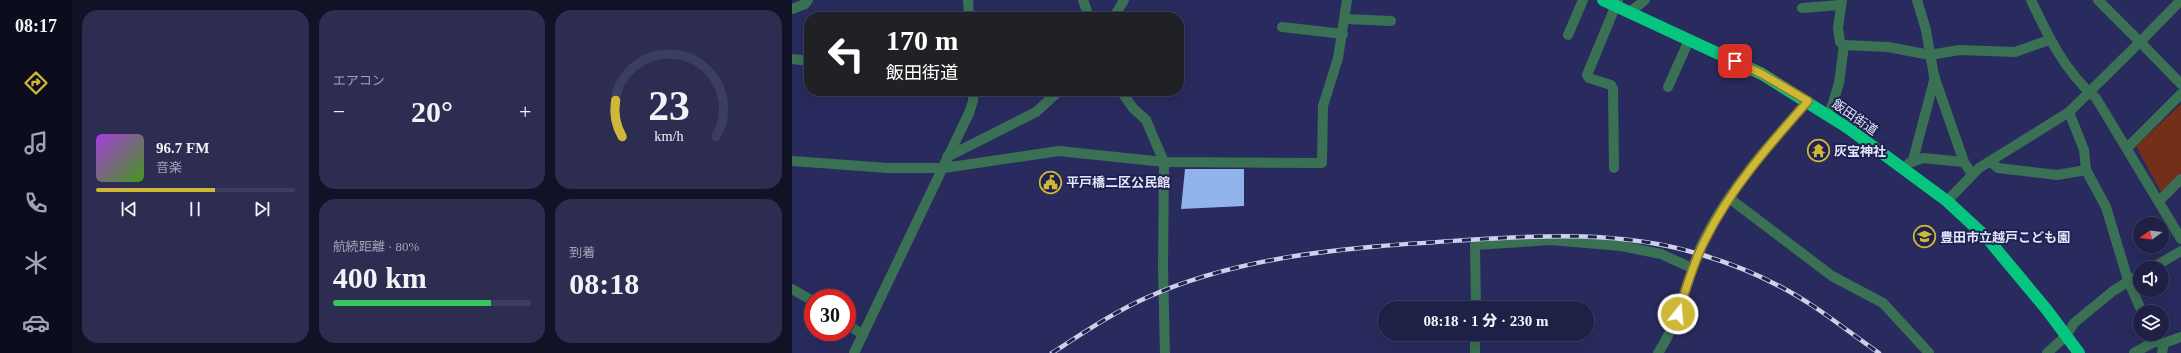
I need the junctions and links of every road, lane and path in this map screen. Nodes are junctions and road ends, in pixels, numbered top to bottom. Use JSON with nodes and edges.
{"nodes":[{"id":1,"x":808,"y":0,"type":"edge"},
{"id":2,"x":968,"y":0,"type":"edge"},
{"id":3,"x":1083,"y":0,"type":"edge"},
{"id":4,"x":1124,"y":0,"type":"edge"},
{"id":5,"x":1347,"y":0,"type":"edge"},
{"id":6,"x":1583,"y":0,"type":"edge"},
{"id":7,"x":1603,"y":0,"type":"edge"},
{"id":8,"x":1646,"y":0,"type":"edge"},
{"id":9,"x":1917,"y":0,"type":"edge"},
{"id":10,"x":2030,"y":0,"type":"edge"},
{"id":11,"x":2098,"y":0,"type":"edge"},
{"id":12,"x":2181,"y":0,"type":"edge"},
{"id":13,"x":1617,"y":3,"type":"edge"},
{"id":14,"x":1841,"y":3,"type":"edge"},
{"id":15,"x":1802,"y":8,"type":"dead end"},
{"id":16,"x":792,"y":9,"type":"edge"},
{"id":17,"x":968,"y":12,"type":"edge"},
{"id":18,"x":1087,"y":12,"type":"edge"},
{"id":19,"x":1117,"y":12,"type":"edge"},
{"id":20,"x":1630,"y":12,"type":"junction"},
{"id":21,"x":1346,"y":18,"type":"junction"},
{"id":22,"x":1391,"y":21,"type":"dead end"},
{"id":23,"x":1282,"y":27,"type":"dead end"},
{"id":24,"x":1343,"y":34,"type":"junction"},
{"id":25,"x":1568,"y":35,"type":"dead end"},
{"id":26,"x":1689,"y":40,"type":"junction"},
{"id":27,"x":2049,"y":40,"type":"junction"},
{"id":28,"x":2140,"y":42,"type":"junction"},
{"id":29,"x":1844,"y":45,"type":"junction"},
{"id":30,"x":1930,"y":55,"type":"junction"},
{"id":31,"x":792,"y":59,"type":"edge"},
{"id":32,"x":804,"y":60,"type":"edge"},
{"id":33,"x":1935,"y":77,"type":"junction"},
{"id":34,"x":2181,"y":84,"type":"edge"},
{"id":35,"x":1668,"y":87,"type":"dead end"},
{"id":36,"x":2089,"y":92,"type":"junction"},
{"id":37,"x":2181,"y":94,"type":"edge"},
{"id":38,"x":973,"y":96,"type":"edge"},
{"id":39,"x":1054,"y":96,"type":"edge"},
{"id":40,"x":1125,"y":96,"type":"edge"},
{"id":41,"x":1808,"y":101,"type":"junction"},
{"id":42,"x":2069,"y":112,"type":"junction"},
{"id":43,"x":1829,"y":116,"type":"junction"},
{"id":44,"x":2128,"y":147,"type":"junction"},
{"id":45,"x":947,"y":157,"type":"junction"},
{"id":46,"x":1913,"y":160,"type":"junction"},
{"id":47,"x":792,"y":161,"type":"edge"},
{"id":48,"x":1990,"y":161,"type":"junction"},
{"id":49,"x":1164,"y":162,"type":"junction"},
{"id":50,"x":1964,"y":162,"type":"junction"},
{"id":51,"x":944,"y":168,"type":"junction"},
{"id":52,"x":1614,"y":168,"type":"dead end"},
{"id":53,"x":1903,"y":169,"type":"junction"},
{"id":54,"x":2086,"y":170,"type":"junction"},
{"id":55,"x":1972,"y":174,"type":"junction"},
{"id":56,"x":2181,"y":179,"type":"edge"},
{"id":57,"x":1729,"y":198,"type":"junction"},
{"id":58,"x":1947,"y":201,"type":"junction"},
{"id":59,"x":2159,"y":201,"type":"junction"},
{"id":60,"x":2181,"y":239,"type":"edge"},
{"id":61,"x":2181,"y":251,"type":"edge"},
{"id":62,"x":2164,"y":261,"type":"edge"},
{"id":63,"x":1692,"y":268,"type":"junction"},
{"id":64,"x":2133,"y":278,"type":"edge"},
{"id":65,"x":2128,"y":280,"type":"junction"},
{"id":66,"x":792,"y":289,"type":"edge"},
{"id":67,"x":804,"y":296,"type":"edge"},
{"id":68,"x":1476,"y":301,"type":"edge"},
{"id":69,"x":2139,"y":305,"type":"edge"},
{"id":70,"x":856,"y":330,"type":"edge"},
{"id":71,"x":863,"y":335,"type":"junction"},
{"id":72,"x":2066,"y":336,"type":"junction"},
{"id":73,"x":2181,"y":337,"type":"edge"},
{"id":74,"x":1476,"y":341,"type":"edge"},
{"id":75,"x":2158,"y":343,"type":"edge"},
{"id":76,"x":2076,"y":351,"type":"edge"},
{"id":77,"x":854,"y":353,"type":"edge"},
{"id":78,"x":1165,"y":353,"type":"edge"},
{"id":79,"x":1475,"y":353,"type":"edge"},
{"id":80,"x":1658,"y":353,"type":"edge"},
{"id":81,"x":1929,"y":353,"type":"edge"},
{"id":82,"x":2047,"y":353,"type":"edge"},
{"id":83,"x":2134,"y":353,"type":"edge"}],
"edges":[{"from":1,"to":16,"type":"street"},
{"from":2,"to":17,"type":"street"},
{"from":3,"to":18,"type":"street"},
{"from":4,"to":19,"type":"street"},
{"from":5,"to":21,"type":"street"},
{"from":6,"to":25,"type":"street"},
{"from":7,"to":13,"type":"highway","name":"飯田街道"},
{"from":8,"to":20,"type":"street"},
{"from":9,"to":30,"type":"street"},
{"from":10,"to":27,"type":"street"},
{"from":11,"to":28,"type":"street"},
{"from":12,"to":28,"type":"street"},
{"from":13,"to":20,"type":"highway","name":"飯田街道"},
{"from":13,"to":52,"type":"street"},
{"from":14,"to":15,"type":"street"},
{"from":14,"to":29,"type":"street"},
{"from":20,"to":26,"type":"highway","name":"飯田街道"},
{"from":21,"to":22,"type":"street"},
{"from":21,"to":24,"type":"street"},
{"from":23,"to":24,"type":"street"},
{"from":24,"to":49,"type":"street"},
{"from":26,"to":35,"type":"street"},
{"from":26,"to":41,"type":"highway","name":"飯田街道"},
{"from":27,"to":30,"type":"street"},
{"from":27,"to":36,"type":"street"},
{"from":28,"to":34,"type":"street"},
{"from":28,"to":36,"type":"street"},
{"from":29,"to":30,"type":"street"},
{"from":29,"to":43,"type":"street"},
{"from":30,"to":33,"type":"street"},
{"from":31,"to":32,"type":"street"},
{"from":33,"to":46,"type":"street"},
{"from":33,"to":50,"type":"street"},
{"from":36,"to":42,"type":"street"},
{"from":36,"to":44,"type":"street"},
{"from":37,"to":44,"type":"street"},
{"from":38,"to":45,"type":"street"},
{"from":39,"to":45,"type":"street"},
{"from":40,"to":49,"type":"street"},
{"from":41,"to":43,"type":"highway","name":"飯田街道"},
{"from":41,"to":57,"type":"street"},
{"from":42,"to":48,"type":"street"},
{"from":42,"to":54,"type":"street"},
{"from":43,"to":53,"type":"highway","name":"飯田街道"},
{"from":44,"to":59,"type":"street"},
{"from":45,"to":51,"type":"street"},
{"from":46,"to":50,"type":"street"},
{"from":46,"to":53,"type":"street"},
{"from":47,"to":51,"type":"street"},
{"from":48,"to":54,"type":"street"},
{"from":48,"to":55,"type":"street"},
{"from":49,"to":51,"type":"street"},
{"from":49,"to":78,"type":"street"},
{"from":50,"to":55,"type":"street"},
{"from":51,"to":71,"type":"street"},
{"from":53,"to":58,"type":"highway","name":"飯田街道"},
{"from":54,"to":65,"type":"street"},
{"from":55,"to":58,"type":"street"},
{"from":56,"to":59,"type":"street"},
{"from":57,"to":63,"type":"street"},
{"from":57,"to":81,"type":"street"},
{"from":58,"to":72,"type":"highway","name":"飯田街道"},
{"from":59,"to":60,"type":"street"},
{"from":61,"to":62,"type":"street"},
{"from":63,"to":68,"type":"street"},
{"from":63,"to":80,"type":"street"},
{"from":64,"to":65,"type":"street"},
{"from":65,"to":69,"type":"street"},
{"from":65,"to":72,"type":"street"},
{"from":66,"to":67,"type":"street"},
{"from":70,"to":71,"type":"street"},
{"from":71,"to":77,"type":"street"},
{"from":72,"to":76,"type":"highway","name":"飯田街道"},
{"from":72,"to":82,"type":"street"},
{"from":73,"to":75,"type":"street"},
{"from":74,"to":79,"type":"street"},
{"from":75,"to":83,"type":"street"}]}
